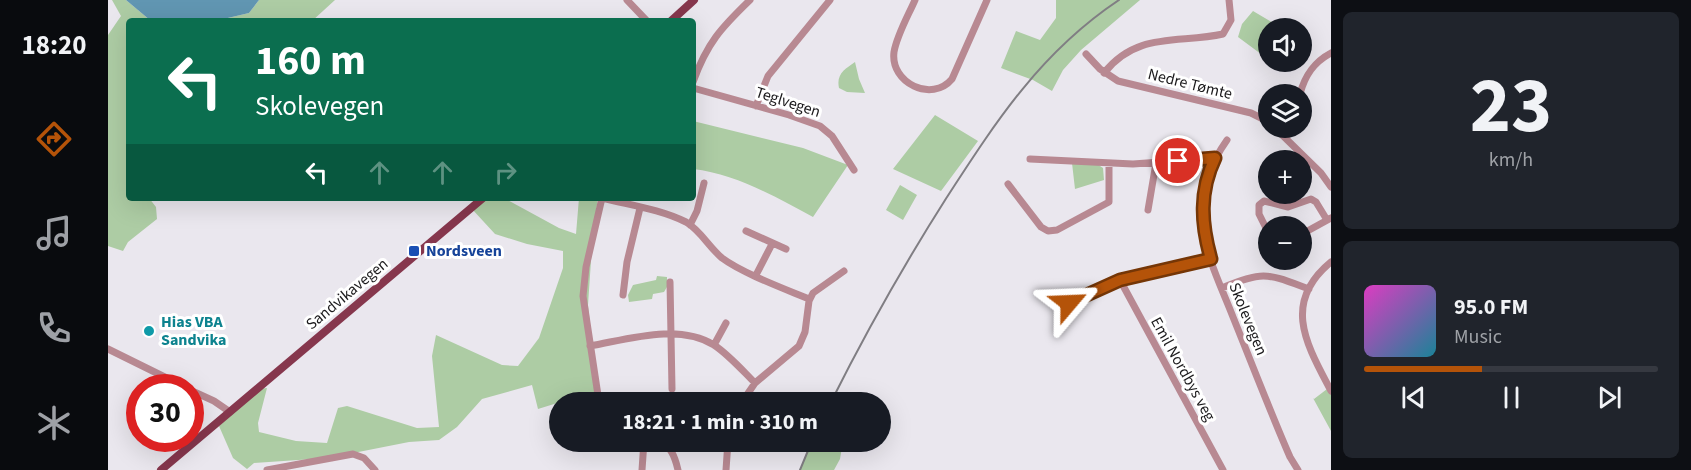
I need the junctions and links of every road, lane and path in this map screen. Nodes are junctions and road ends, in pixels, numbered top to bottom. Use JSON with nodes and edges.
{"nodes":[{"id":1,"x":627,"y":0,"type":"edge"},
{"id":2,"x":694,"y":0,"type":"edge"},
{"id":3,"x":750,"y":0,"type":"edge"},
{"id":4,"x":830,"y":0,"type":"edge"},
{"id":5,"x":915,"y":0,"type":"edge"},
{"id":6,"x":987,"y":0,"type":"edge"},
{"id":7,"x":1229,"y":0,"type":"edge"},
{"id":8,"x":644,"y":18,"type":"edge"},
{"id":9,"x":674,"y":18,"type":"edge"},
{"id":10,"x":1331,"y":53,"type":"edge"},
{"id":11,"x":1086,"y":54,"type":"dead end"},
{"id":12,"x":1104,"y":73,"type":"junction"},
{"id":13,"x":696,"y":74,"type":"edge"},
{"id":14,"x":1304,"y":84,"type":"edge"},
{"id":15,"x":696,"y":89,"type":"edge"},
{"id":16,"x":756,"y":106,"type":"junction"},
{"id":17,"x":1258,"y":116,"type":"edge"},
{"id":18,"x":1288,"y":138,"type":"edge"},
{"id":19,"x":1227,"y":140,"type":"dead end"},
{"id":20,"x":1215,"y":158,"type":"junction"},
{"id":21,"x":1029,"y":159,"type":"dead end"},
{"id":22,"x":1109,"y":163,"type":"junction"},
{"id":23,"x":1156,"y":163,"type":"junction"},
{"id":24,"x":855,"y":170,"type":"dead end"},
{"id":25,"x":704,"y":183,"type":"dead end"},
{"id":26,"x":1008,"y":184,"type":"dead end"},
{"id":27,"x":1331,"y":187,"type":"edge"},
{"id":28,"x":479,"y":201,"type":"edge"},
{"id":29,"x":601,"y":201,"type":"edge"},
{"id":30,"x":613,"y":201,"type":"edge"},
{"id":31,"x":640,"y":208,"type":"junction"},
{"id":32,"x":1149,"y":210,"type":"dead end"},
{"id":33,"x":1260,"y":216,"type":"edge"},
{"id":34,"x":1329,"y":219,"type":"edge"},
{"id":35,"x":690,"y":225,"type":"junction"},
{"id":36,"x":1312,"y":228,"type":"edge"},
{"id":37,"x":746,"y":231,"type":"dead end"},
{"id":38,"x":772,"y":244,"type":"junction"},
{"id":39,"x":786,"y":249,"type":"dead end"},
{"id":40,"x":1211,"y":259,"type":"junction"},
{"id":41,"x":1331,"y":262,"type":"edge"},
{"id":42,"x":844,"y":271,"type":"dead end"},
{"id":43,"x":756,"y":275,"type":"junction"},
{"id":44,"x":1120,"y":280,"type":"junction"},
{"id":45,"x":670,"y":282,"type":"dead end"},
{"id":46,"x":1222,"y":288,"type":"junction"},
{"id":47,"x":1309,"y":289,"type":"junction"},
{"id":48,"x":623,"y":295,"type":"dead end"},
{"id":49,"x":809,"y":298,"type":"junction"},
{"id":50,"x":1069,"y":303,"type":"dead end"},
{"id":51,"x":726,"y":323,"type":"dead end"},
{"id":52,"x":670,"y":334,"type":"junction"},
{"id":53,"x":714,"y":345,"type":"junction"},
{"id":54,"x":590,"y":346,"type":"junction"},
{"id":55,"x":108,"y":349,"type":"edge"},
{"id":56,"x":159,"y":374,"type":"edge"},
{"id":57,"x":755,"y":383,"type":"junction"},
{"id":58,"x":672,"y":389,"type":"dead end"},
{"id":59,"x":1331,"y":391,"type":"edge"},
{"id":60,"x":597,"y":392,"type":"edge"},
{"id":61,"x":749,"y":392,"type":"edge"},
{"id":62,"x":204,"y":396,"type":"edge"},
{"id":63,"x":230,"y":412,"type":"junction"},
{"id":64,"x":643,"y":452,"type":"edge"},
{"id":65,"x":672,"y":452,"type":"edge"},
{"id":66,"x":727,"y":452,"type":"edge"},
{"id":67,"x":160,"y":470,"type":"edge"},
{"id":68,"x":267,"y":470,"type":"edge"},
{"id":69,"x":375,"y":470,"type":"edge"},
{"id":70,"x":642,"y":470,"type":"edge"},
{"id":71,"x":678,"y":470,"type":"edge"},
{"id":72,"x":726,"y":470,"type":"edge"},
{"id":73,"x":1223,"y":470,"type":"edge"},
{"id":74,"x":1298,"y":470,"type":"edge"}],
"edges":[{"from":1,"to":8,"type":"street"},
{"from":2,"to":9,"type":"main road"},
{"from":3,"to":13,"type":"street"},
{"from":4,"to":16,"type":"street"},
{"from":5,"to":6,"type":"street"},
{"from":7,"to":12,"type":"street","name":"Nedre Tømte"},
{"from":10,"to":14,"type":"street"},
{"from":11,"to":12,"type":"street","name":"Nedre Tømte"},
{"from":12,"to":17,"type":"street","name":"Nedre Tømte"},
{"from":15,"to":16,"type":"street","name":"Teglvegen"},
{"from":16,"to":24,"type":"street","name":"Teglvegen"},
{"from":18,"to":27,"type":"street"},
{"from":19,"to":20,"type":"street","name":"Skolevegen"},
{"from":20,"to":23,"type":"street"},
{"from":20,"to":40,"type":"street","name":"Skolevegen"},
{"from":21,"to":22,"type":"street"},
{"from":22,"to":23,"type":"street"},
{"from":22,"to":26,"type":"street"},
{"from":23,"to":32,"type":"street"},
{"from":25,"to":35,"type":"street"},
{"from":28,"to":63,"type":"main road","name":"Sandvikavegen"},
{"from":29,"to":54,"type":"street"},
{"from":30,"to":31,"type":"street"},
{"from":31,"to":35,"type":"street"},
{"from":31,"to":48,"type":"street"},
{"from":33,"to":34,"type":"street"},
{"from":34,"to":36,"type":"street"},
{"from":35,"to":43,"type":"street"},
{"from":37,"to":38,"type":"street"},
{"from":38,"to":39,"type":"street"},
{"from":38,"to":43,"type":"street"},
{"from":40,"to":44,"type":"street"},
{"from":40,"to":46,"type":"street","name":"Skolevegen"},
{"from":41,"to":47,"type":"street"},
{"from":42,"to":49,"type":"street"},
{"from":43,"to":49,"type":"street"},
{"from":44,"to":50,"type":"street"},
{"from":44,"to":73,"type":"street","name":"Emil Nordbys veg"},
{"from":45,"to":52,"type":"street"},
{"from":46,"to":47,"type":"street"},
{"from":46,"to":74,"type":"street","name":"Skolevegen"},
{"from":47,"to":59,"type":"street"},
{"from":49,"to":57,"type":"street"},
{"from":51,"to":53,"type":"street"},
{"from":52,"to":53,"type":"street"},
{"from":52,"to":54,"type":"street"},
{"from":52,"to":58,"type":"street"},
{"from":53,"to":57,"type":"street"},
{"from":54,"to":60,"type":"street"},
{"from":55,"to":56,"type":"street"},
{"from":57,"to":61,"type":"street"},
{"from":62,"to":63,"type":"street"},
{"from":63,"to":67,"type":"main road","name":"Sandvikavegen"},
{"from":64,"to":70,"type":"street"},
{"from":65,"to":71,"type":"street"},
{"from":66,"to":72,"type":"street"},
{"from":68,"to":69,"type":"street"}]}
